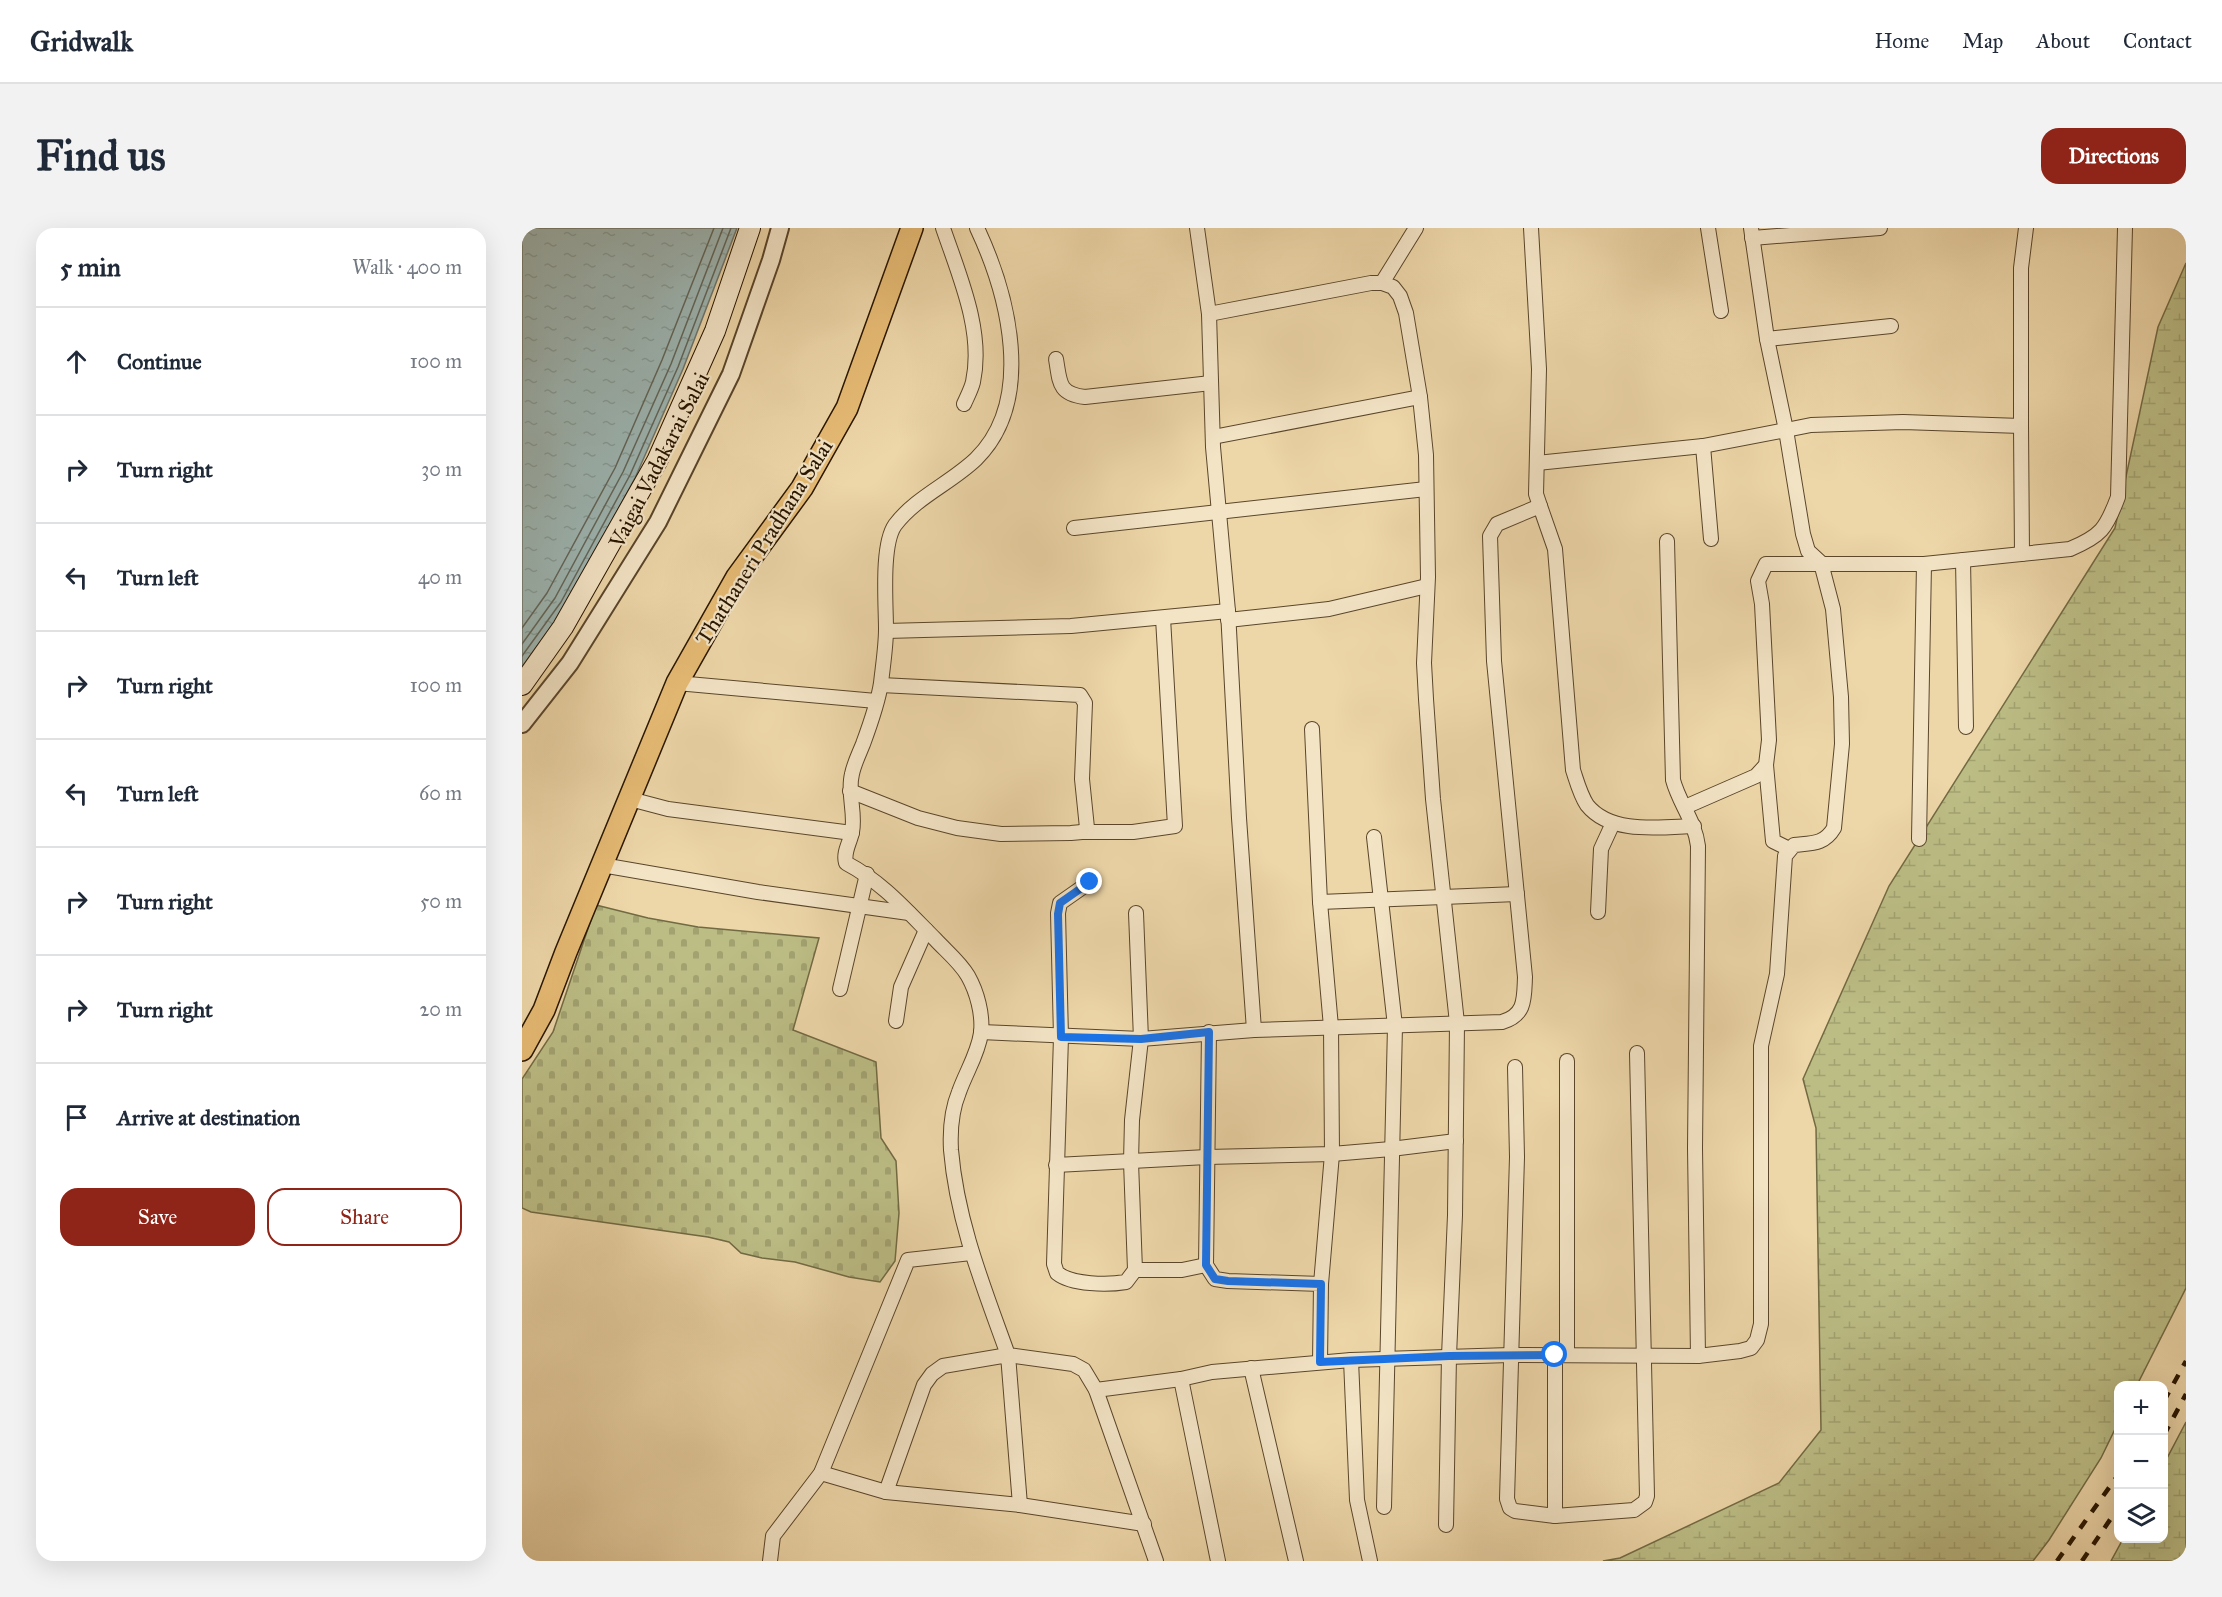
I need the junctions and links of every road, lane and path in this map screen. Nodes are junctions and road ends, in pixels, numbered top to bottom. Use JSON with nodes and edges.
{"nodes":[{"id":1,"x":750,"y":228,"type":"edge"},
{"id":2,"x":780,"y":228,"type":"edge"},
{"id":3,"x":912,"y":228,"type":"edge"},
{"id":4,"x":943,"y":228,"type":"edge"},
{"id":5,"x":977,"y":228,"type":"edge"},
{"id":6,"x":1197,"y":228,"type":"edge"},
{"id":7,"x":1416,"y":228,"type":"edge"},
{"id":8,"x":1530,"y":228,"type":"edge"},
{"id":9,"x":1707,"y":228,"type":"edge"},
{"id":10,"x":1880,"y":228,"type":"edge"},
{"id":11,"x":2026,"y":228,"type":"edge"},
{"id":12,"x":2125,"y":228,"type":"edge"},
{"id":13,"x":1752,"y":233,"type":"edge"},
{"id":14,"x":1382,"y":283,"type":"junction"},
{"id":15,"x":1721,"y":311,"type":"dead end"},
{"id":16,"x":1209,"y":314,"type":"junction"},
{"id":17,"x":1892,"y":326,"type":"dead end"},
{"id":18,"x":1767,"y":339,"type":"junction"},
{"id":19,"x":1056,"y":359,"type":"dead end"},
{"id":20,"x":1211,"y":383,"type":"junction"},
{"id":21,"x":1420,"y":397,"type":"junction"},
{"id":22,"x":964,"y":404,"type":"dead end"},
{"id":23,"x":2021,"y":426,"type":"junction"},
{"id":24,"x":1786,"y":430,"type":"junction"},
{"id":25,"x":1213,"y":437,"type":"junction"},
{"id":26,"x":1703,"y":446,"type":"junction"},
{"id":27,"x":1537,"y":463,"type":"junction"},
{"id":28,"x":1426,"y":489,"type":"junction"},
{"id":29,"x":1540,"y":506,"type":"junction"},
{"id":30,"x":1219,"y":511,"type":"junction"},
{"id":31,"x":1074,"y":528,"type":"dead end"},
{"id":32,"x":1711,"y":539,"type":"dead end"},
{"id":33,"x":1667,"y":542,"type":"dead end"},
{"id":34,"x":2022,"y":554,"type":"junction"},
{"id":35,"x":1963,"y":560,"type":"junction"},
{"id":36,"x":1821,"y":563,"type":"junction"},
{"id":37,"x":1924,"y":564,"type":"junction"},
{"id":38,"x":1427,"y":586,"type":"junction"},
{"id":39,"x":1228,"y":615,"type":"junction"},
{"id":40,"x":1163,"y":618,"type":"junction"},
{"id":41,"x":886,"y":631,"type":"junction"},
{"id":42,"x":677,"y":683,"type":"junction"},
{"id":43,"x":522,"y":685,"type":"edge"},
{"id":44,"x":881,"y":685,"type":"junction"},
{"id":45,"x":876,"y":701,"type":"junction"},
{"id":46,"x":522,"y":724,"type":"edge"},
{"id":47,"x":1966,"y":727,"type":"dead end"},
{"id":48,"x":1312,"y":729,"type":"dead end"},
{"id":49,"x":1766,"y":765,"type":"junction"},
{"id":50,"x":850,"y":791,"type":"junction"},
{"id":51,"x":630,"y":799,"type":"junction"},
{"id":52,"x":1684,"y":807,"type":"junction"},
{"id":53,"x":1613,"y":823,"type":"junction"},
{"id":54,"x":1694,"y":826,"type":"junction"},
{"id":55,"x":1082,"y":832,"type":"junction"},
{"id":56,"x":852,"y":833,"type":"junction"},
{"id":57,"x":1374,"y":837,"type":"dead end"},
{"id":58,"x":1919,"y":839,"type":"dead end"},
{"id":59,"x":1789,"y":849,"type":"junction"},
{"id":60,"x":602,"y":865,"type":"junction"},
{"id":61,"x":867,"y":874,"type":"junction"},
{"id":62,"x":1090,"y":882,"type":"dead end"},
{"id":63,"x":1517,"y":894,"type":"junction"},
{"id":64,"x":1444,"y":897,"type":"junction"},
{"id":65,"x":1381,"y":899,"type":"junction"},
{"id":66,"x":1320,"y":902,"type":"junction"},
{"id":67,"x":858,"y":907,"type":"junction"},
{"id":68,"x":1598,"y":912,"type":"dead end"},
{"id":69,"x":1136,"y":913,"type":"dead end"},
{"id":70,"x":909,"y":914,"type":"junction"},
{"id":71,"x":926,"y":930,"type":"junction"},
{"id":72,"x":840,"y":989,"type":"dead end"},
{"id":73,"x":896,"y":1021,"type":"dead end"},
{"id":74,"x":1457,"y":1023,"type":"junction"},
{"id":75,"x":1395,"y":1026,"type":"junction"},
{"id":76,"x":1330,"y":1027,"type":"junction"},
{"id":77,"x":1254,"y":1030,"type":"junction"},
{"id":78,"x":981,"y":1032,"type":"junction"},
{"id":79,"x":1209,"y":1032,"type":"junction"},
{"id":80,"x":1061,"y":1037,"type":"junction"},
{"id":81,"x":1141,"y":1039,"type":"junction"},
{"id":82,"x":522,"y":1050,"type":"edge"},
{"id":83,"x":1637,"y":1053,"type":"dead end"},
{"id":84,"x":1567,"y":1061,"type":"dead end"},
{"id":85,"x":1515,"y":1067,"type":"dead end"},
{"id":86,"x":1456,"y":1140,"type":"junction"},
{"id":87,"x":1391,"y":1149,"type":"junction"},
{"id":88,"x":1332,"y":1154,"type":"junction"},
{"id":89,"x":1207,"y":1158,"type":"junction"},
{"id":90,"x":1131,"y":1162,"type":"junction"},
{"id":91,"x":1056,"y":1165,"type":"junction"},
{"id":92,"x":971,"y":1253,"type":"junction"},
{"id":93,"x":1206,"y":1265,"type":"junction"},
{"id":94,"x":1135,"y":1270,"type":"junction"},
{"id":95,"x":1321,"y":1284,"type":"junction"},
{"id":96,"x":1008,"y":1355,"type":"junction"},
{"id":97,"x":1510,"y":1355,"type":"junction"},
{"id":98,"x":1561,"y":1355,"type":"junction"},
{"id":99,"x":1642,"y":1355,"type":"junction"},
{"id":100,"x":1449,"y":1356,"type":"junction"},
{"id":101,"x":1698,"y":1356,"type":"junction"},
{"id":102,"x":1387,"y":1358,"type":"junction"},
{"id":103,"x":1351,"y":1360,"type":"junction"},
{"id":104,"x":1320,"y":1362,"type":"junction"},
{"id":105,"x":1251,"y":1368,"type":"junction"},
{"id":106,"x":1181,"y":1379,"type":"junction"},
{"id":107,"x":1096,"y":1390,"type":"junction"},
{"id":108,"x":821,"y":1473,"type":"junction"},
{"id":109,"x":886,"y":1492,"type":"junction"},
{"id":110,"x":1020,"y":1505,"type":"junction"},
{"id":111,"x":1384,"y":1507,"type":"dead end"},
{"id":112,"x":1556,"y":1516,"type":"junction"},
{"id":113,"x":1144,"y":1524,"type":"junction"},
{"id":114,"x":1446,"y":1525,"type":"dead end"},
{"id":115,"x":770,"y":1561,"type":"edge"},
{"id":116,"x":1156,"y":1561,"type":"edge"},
{"id":117,"x":1218,"y":1561,"type":"edge"},
{"id":118,"x":1296,"y":1561,"type":"edge"},
{"id":119,"x":1370,"y":1561,"type":"edge"}],
"edges":[{"from":1,"to":43,"type":"main road","name":"Vaigai Vadakarai Salai"},
{"from":2,"to":46,"type":"street","name":"Vaigai Vadakarai Salai"},
{"from":3,"to":42,"type":"main road","name":"Thathaneri Pradhana Salai"},
{"from":4,"to":22,"type":"street"},
{"from":5,"to":41,"type":"street"},
{"from":6,"to":16,"type":"street"},
{"from":7,"to":14,"type":"street"},
{"from":8,"to":27,"type":"street"},
{"from":9,"to":15,"type":"street"},
{"from":10,"to":13,"type":"street"},
{"from":11,"to":23,"type":"street"},
{"from":12,"to":34,"type":"street"},
{"from":13,"to":18,"type":"street"},
{"from":14,"to":16,"type":"street"},
{"from":14,"to":21,"type":"street"},
{"from":16,"to":20,"type":"street"},
{"from":17,"to":18,"type":"street"},
{"from":18,"to":24,"type":"street"},
{"from":19,"to":20,"type":"street"},
{"from":20,"to":25,"type":"street"},
{"from":21,"to":25,"type":"street"},
{"from":21,"to":28,"type":"street"},
{"from":23,"to":24,"type":"street"},
{"from":23,"to":34,"type":"street"},
{"from":24,"to":26,"type":"street"},
{"from":24,"to":36,"type":"street"},
{"from":25,"to":30,"type":"street"},
{"from":26,"to":27,"type":"street"},
{"from":26,"to":32,"type":"street"},
{"from":27,"to":29,"type":"street"},
{"from":28,"to":30,"type":"street"},
{"from":28,"to":38,"type":"street"},
{"from":29,"to":53,"type":"street"},
{"from":29,"to":63,"type":"street"},
{"from":30,"to":31,"type":"street"},
{"from":30,"to":39,"type":"street"},
{"from":33,"to":52,"type":"street"},
{"from":34,"to":35,"type":"street"},
{"from":35,"to":37,"type":"street"},
{"from":35,"to":47,"type":"street"},
{"from":36,"to":37,"type":"street"},
{"from":36,"to":49,"type":"street"},
{"from":36,"to":59,"type":"street"},
{"from":37,"to":58,"type":"street"},
{"from":38,"to":39,"type":"street"},
{"from":38,"to":64,"type":"street"},
{"from":39,"to":40,"type":"street"},
{"from":39,"to":77,"type":"street"},
{"from":40,"to":41,"type":"street"},
{"from":40,"to":55,"type":"street"},
{"from":41,"to":44,"type":"street"},
{"from":42,"to":45,"type":"street"},
{"from":42,"to":51,"type":"main road","name":"Thathaneri Pradhana Salai"},
{"from":44,"to":45,"type":"street"},
{"from":44,"to":55,"type":"street"},
{"from":45,"to":50,"type":"street"},
{"from":48,"to":66,"type":"street"},
{"from":49,"to":52,"type":"street"},
{"from":49,"to":59,"type":"street"},
{"from":50,"to":55,"type":"street"},
{"from":50,"to":56,"type":"street"},
{"from":51,"to":56,"type":"street"},
{"from":51,"to":60,"type":"main road","name":"Thathaneri Pradhana Salai"},
{"from":52,"to":54,"type":"street"},
{"from":53,"to":54,"type":"street"},
{"from":53,"to":68,"type":"street"},
{"from":54,"to":101,"type":"street"},
{"from":56,"to":61,"type":"street"},
{"from":57,"to":65,"type":"street"},
{"from":59,"to":101,"type":"street"},
{"from":60,"to":67,"type":"street"},
{"from":60,"to":82,"type":"main road","name":"Thathaneri Pradhana Salai"},
{"from":61,"to":67,"type":"street"},
{"from":61,"to":70,"type":"street"},
{"from":62,"to":80,"type":"street"},
{"from":63,"to":64,"type":"street"},
{"from":63,"to":74,"type":"street"},
{"from":64,"to":65,"type":"street"},
{"from":64,"to":74,"type":"street"},
{"from":65,"to":66,"type":"street"},
{"from":65,"to":75,"type":"street"},
{"from":66,"to":76,"type":"street"},
{"from":67,"to":70,"type":"street"},
{"from":67,"to":72,"type":"street"},
{"from":69,"to":81,"type":"street"},
{"from":70,"to":71,"type":"street"},
{"from":71,"to":73,"type":"street"},
{"from":71,"to":78,"type":"street"},
{"from":74,"to":75,"type":"street"},
{"from":74,"to":86,"type":"street"},
{"from":75,"to":76,"type":"street"},
{"from":75,"to":87,"type":"street"},
{"from":76,"to":77,"type":"street"},
{"from":76,"to":88,"type":"street"},
{"from":77,"to":79,"type":"street"},
{"from":78,"to":80,"type":"street"},
{"from":78,"to":92,"type":"street"},
{"from":79,"to":81,"type":"street"},
{"from":79,"to":89,"type":"street"},
{"from":80,"to":81,"type":"street"},
{"from":80,"to":91,"type":"street"},
{"from":81,"to":90,"type":"street"},
{"from":83,"to":99,"type":"street"},
{"from":84,"to":98,"type":"street"},
{"from":85,"to":97,"type":"street"},
{"from":86,"to":87,"type":"street"},
{"from":86,"to":100,"type":"street"},
{"from":87,"to":88,"type":"street"},
{"from":87,"to":102,"type":"street"},
{"from":88,"to":89,"type":"street"},
{"from":88,"to":95,"type":"street"},
{"from":89,"to":90,"type":"street"},
{"from":89,"to":93,"type":"street"},
{"from":90,"to":91,"type":"street"},
{"from":90,"to":94,"type":"street"},
{"from":91,"to":94,"type":"street"},
{"from":92,"to":96,"type":"street"},
{"from":92,"to":108,"type":"street"},
{"from":93,"to":94,"type":"street"},
{"from":93,"to":95,"type":"street"},
{"from":95,"to":104,"type":"street"},
{"from":96,"to":107,"type":"street"},
{"from":96,"to":109,"type":"street"},
{"from":96,"to":110,"type":"street"},
{"from":97,"to":98,"type":"street"},
{"from":97,"to":100,"type":"street"},
{"from":97,"to":112,"type":"street"},
{"from":98,"to":99,"type":"street"},
{"from":98,"to":112,"type":"street"},
{"from":99,"to":101,"type":"street"},
{"from":99,"to":112,"type":"street"},
{"from":100,"to":102,"type":"street"},
{"from":100,"to":114,"type":"street"},
{"from":102,"to":103,"type":"street"},
{"from":102,"to":111,"type":"street"},
{"from":103,"to":104,"type":"street"},
{"from":103,"to":119,"type":"street"},
{"from":104,"to":105,"type":"street"},
{"from":105,"to":106,"type":"street"},
{"from":105,"to":118,"type":"street"},
{"from":106,"to":107,"type":"street"},
{"from":106,"to":117,"type":"street"},
{"from":107,"to":113,"type":"street"},
{"from":108,"to":109,"type":"street"},
{"from":108,"to":115,"type":"street"},
{"from":109,"to":110,"type":"street"},
{"from":110,"to":113,"type":"street"},
{"from":113,"to":116,"type":"street"}]}
